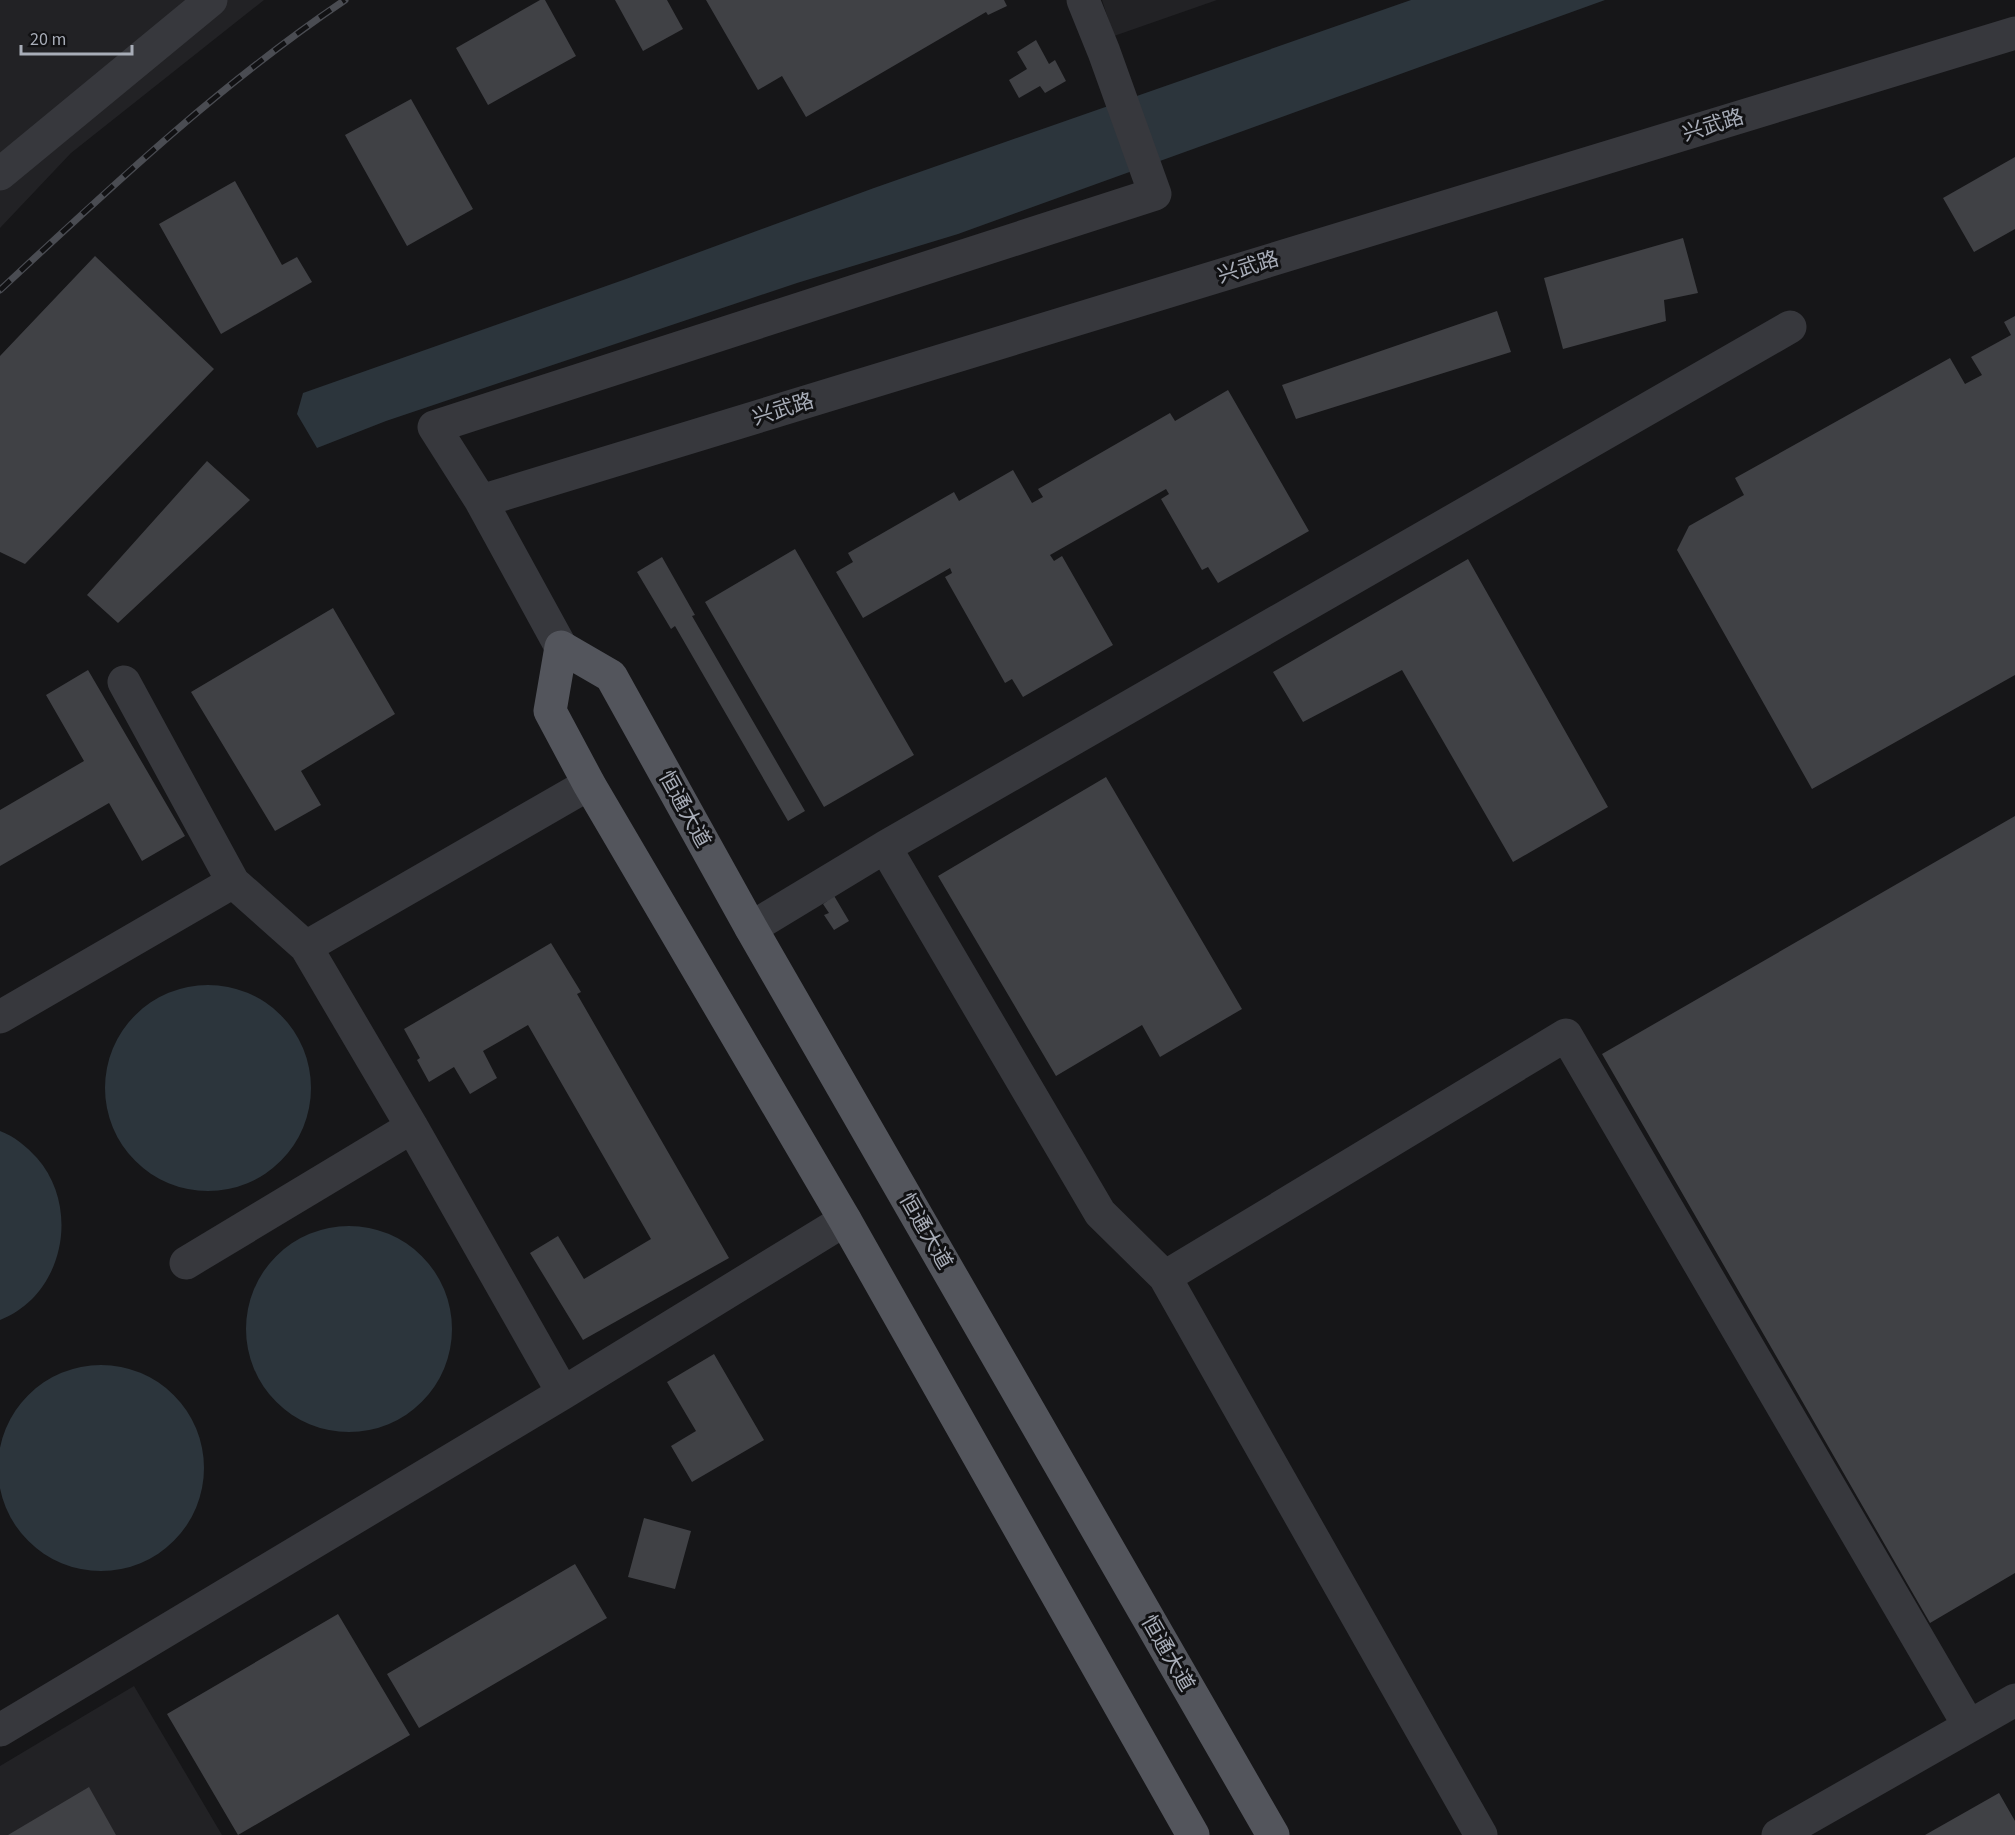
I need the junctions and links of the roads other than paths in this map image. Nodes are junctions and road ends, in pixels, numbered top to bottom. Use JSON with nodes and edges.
{"nodes":[{"id":1,"x":211,"y":0,"type":"edge"},
{"id":2,"x":1083,"y":0,"type":"edge"},
{"id":3,"x":2015,"y":33,"type":"edge"},
{"id":4,"x":0,"y":174,"type":"edge"},
{"id":5,"x":1790,"y":327,"type":"dead end"},
{"id":6,"x":481,"y":501,"type":"junction"},
{"id":7,"x":561,"y":647,"type":"junction"},
{"id":8,"x":124,"y":682,"type":"dead end"},
{"id":9,"x":589,"y":784,"type":"junction"},
{"id":10,"x":885,"y":847,"type":"junction"},
{"id":11,"x":233,"y":882,"type":"junction"},
{"id":12,"x":752,"y":928,"type":"junction"},
{"id":13,"x":306,"y":947,"type":"junction"},
{"id":14,"x":0,"y":1017,"type":"edge"},
{"id":15,"x":412,"y":1127,"type":"junction"},
{"id":16,"x":845,"y":1220,"type":"junction"},
{"id":17,"x":186,"y":1263,"type":"dead end"},
{"id":18,"x":1165,"y":1278,"type":"junction"},
{"id":19,"x":562,"y":1393,"type":"junction"},
{"id":20,"x":2015,"y":1700,"type":"edge"},
{"id":21,"x":1969,"y":1726,"type":"junction"},
{"id":22,"x":0,"y":1730,"type":"edge"},
{"id":23,"x":1193,"y":1835,"type":"edge"},
{"id":24,"x":1273,"y":1835,"type":"edge"},
{"id":25,"x":1481,"y":1835,"type":"edge"},
{"id":26,"x":1778,"y":1835,"type":"edge"}],
"edges":[{"from":1,"to":4,"type":"street"},
{"from":2,"to":6,"type":"street"},
{"from":3,"to":6,"type":"street","name":"兴武路"},
{"from":5,"to":10,"type":"street"},
{"from":6,"to":7,"type":"street"},
{"from":7,"to":9,"type":"main road"},
{"from":7,"to":12,"type":"main road","name":"恒通大道"},
{"from":8,"to":11,"type":"street"},
{"from":9,"to":13,"type":"street"},
{"from":9,"to":16,"type":"main road"},
{"from":10,"to":12,"type":"street"},
{"from":10,"to":18,"type":"street"},
{"from":11,"to":13,"type":"street"},
{"from":11,"to":14,"type":"street"},
{"from":12,"to":24,"type":"main road","name":"恒通大道"},
{"from":13,"to":15,"type":"street"},
{"from":15,"to":17,"type":"street"},
{"from":15,"to":19,"type":"street"},
{"from":16,"to":19,"type":"street"},
{"from":16,"to":23,"type":"main road"},
{"from":18,"to":21,"type":"street"},
{"from":18,"to":25,"type":"street"},
{"from":19,"to":22,"type":"street"},
{"from":20,"to":21,"type":"street"},
{"from":21,"to":26,"type":"street"}]}
